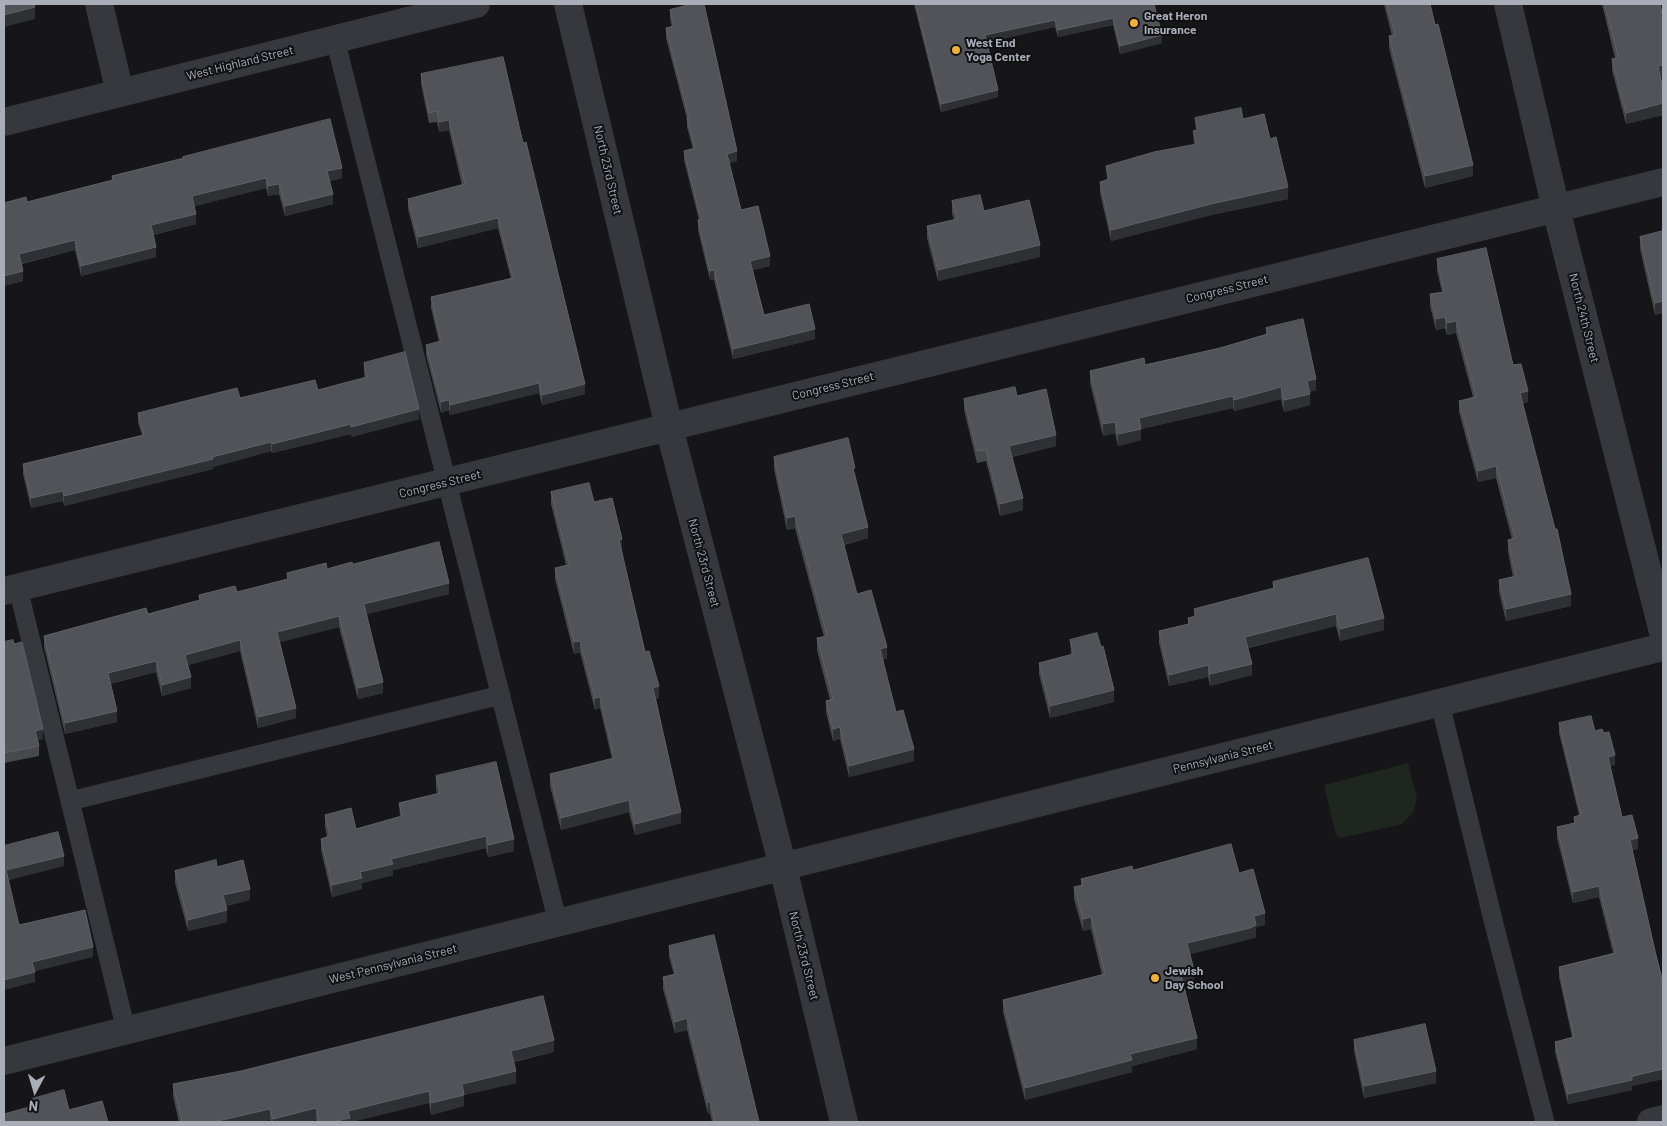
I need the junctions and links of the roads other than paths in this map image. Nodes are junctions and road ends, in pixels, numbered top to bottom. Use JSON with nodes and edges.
{"nodes":[{"id":1,"x":99,"y":4,"type":"edge"},
{"id":2,"x":476,"y":4,"type":"edge"},
{"id":3,"x":568,"y":4,"type":"edge"},
{"id":4,"x":1508,"y":4,"type":"edge"},
{"id":5,"x":336,"y":39,"type":"junction"},
{"id":6,"x":120,"y":93,"type":"junction"},
{"id":7,"x":4,"y":122,"type":"edge"},
{"id":8,"x":1663,"y":182,"type":"edge"},
{"id":9,"x":1556,"y":208,"type":"junction"},
{"id":10,"x":669,"y":427,"type":"junction"},
{"id":11,"x":447,"y":482,"type":"junction"},
{"id":12,"x":11,"y":589,"type":"edge"},
{"id":13,"x":1663,"y":632,"type":"edge"},
{"id":14,"x":1663,"y":647,"type":"edge"},
{"id":15,"x":500,"y":695,"type":"junction"},
{"id":16,"x":1440,"y":703,"type":"junction"},
{"id":17,"x":70,"y":801,"type":"junction"},
{"id":18,"x":783,"y":867,"type":"junction"},
{"id":19,"x":558,"y":923,"type":"junction"},
{"id":20,"x":126,"y":1030,"type":"junction"},
{"id":21,"x":4,"y":1061,"type":"edge"},
{"id":22,"x":1663,"y":1119,"type":"edge"},
{"id":23,"x":844,"y":1122,"type":"edge"},
{"id":24,"x":1545,"y":1122,"type":"edge"},
{"id":25,"x":1651,"y":1122,"type":"edge"}],
"edges":[{"from":1,"to":6,"type":"street"},
{"from":2,"to":5,"type":"street","name":"West Highland Street"},
{"from":3,"to":10,"type":"street","name":"North 23rd Street"},
{"from":4,"to":9,"type":"street","name":"North 24th Street"},
{"from":5,"to":6,"type":"street","name":"West Highland Street"},
{"from":5,"to":11,"type":"lane"},
{"from":6,"to":7,"type":"street","name":"West Highland Street"},
{"from":8,"to":9,"type":"street","name":"Congress Street"},
{"from":9,"to":10,"type":"street","name":"Congress Street"},
{"from":9,"to":13,"type":"street","name":"North 24th Street"},
{"from":10,"to":11,"type":"street","name":"Congress Street"},
{"from":10,"to":18,"type":"street","name":"North 23rd Street"},
{"from":11,"to":12,"type":"street","name":"Congress Street"},
{"from":11,"to":15,"type":"lane"},
{"from":12,"to":17,"type":"lane"},
{"from":14,"to":16,"type":"street","name":"Pennsylvania Street"},
{"from":15,"to":17,"type":"lane"},
{"from":15,"to":19,"type":"lane"},
{"from":16,"to":18,"type":"street","name":"Pennsylvania Street"},
{"from":16,"to":24,"type":"lane"},
{"from":17,"to":20,"type":"lane"},
{"from":18,"to":19,"type":"street","name":"West Pennsylvania Street"},
{"from":18,"to":23,"type":"street","name":"North 23rd Street"},
{"from":19,"to":20,"type":"street","name":"West Pennsylvania Street"},
{"from":20,"to":21,"type":"street","name":"West Pennsylvania Street"},
{"from":22,"to":25,"type":"street"}]}
